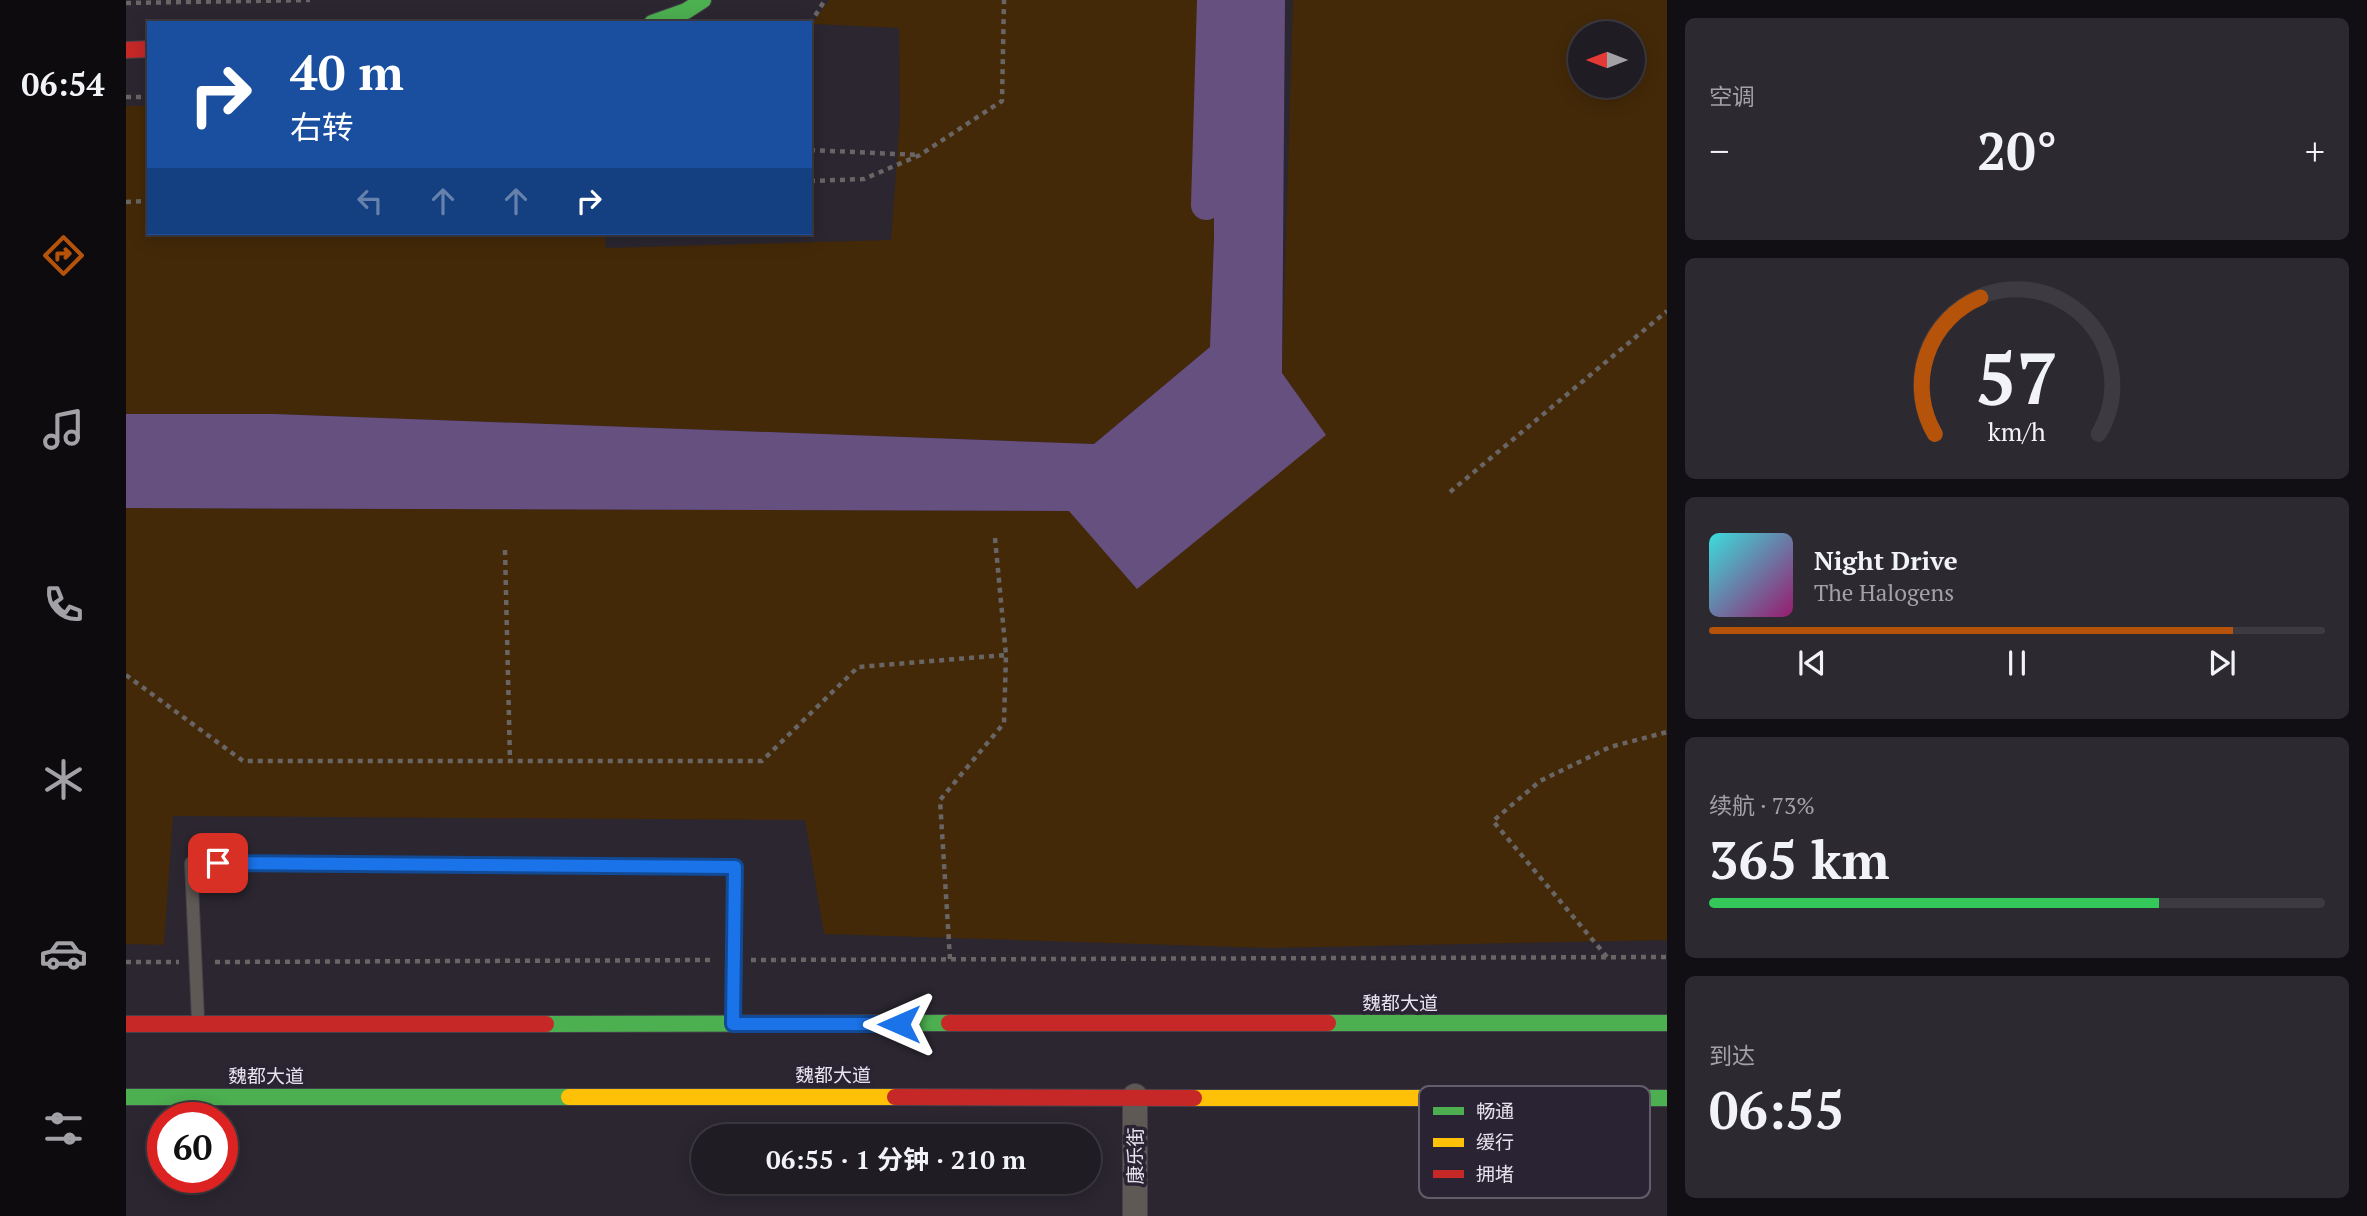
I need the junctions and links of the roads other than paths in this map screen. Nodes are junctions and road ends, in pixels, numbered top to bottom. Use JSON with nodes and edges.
{"nodes":[{"id":1,"x":702,"y":0,"type":"edge"},
{"id":2,"x":658,"y":21,"type":"edge"},
{"id":3,"x":147,"y":49,"type":"edge"},
{"id":4,"x":126,"y":50,"type":"edge"},
{"id":5,"x":1667,"y":1023,"type":"edge"},
{"id":6,"x":126,"y":1024,"type":"edge"},
{"id":7,"x":198,"y":1024,"type":"junction"},
{"id":8,"x":733,"y":1024,"type":"junction"},
{"id":9,"x":1135,"y":1096,"type":"junction"},
{"id":10,"x":126,"y":1097,"type":"edge"},
{"id":11,"x":1419,"y":1097,"type":"edge"},
{"id":12,"x":1135,"y":1216,"type":"edge"}],
"edges":[{"from":1,"to":2,"type":"main road"},
{"from":3,"to":4,"type":"main road"},
{"from":5,"to":8,"type":"main road","name":"魏都大道"},
{"from":6,"to":7,"type":"main road","name":"魏都大道"},
{"from":7,"to":8,"type":"main road","name":"魏都大道"},
{"from":7,"to":8,"type":"lane"},
{"from":9,"to":10,"type":"main road","name":"魏都大道"},
{"from":9,"to":11,"type":"main road","name":"魏都大道"},
{"from":9,"to":12,"type":"street","name":"康乐街"}]}
